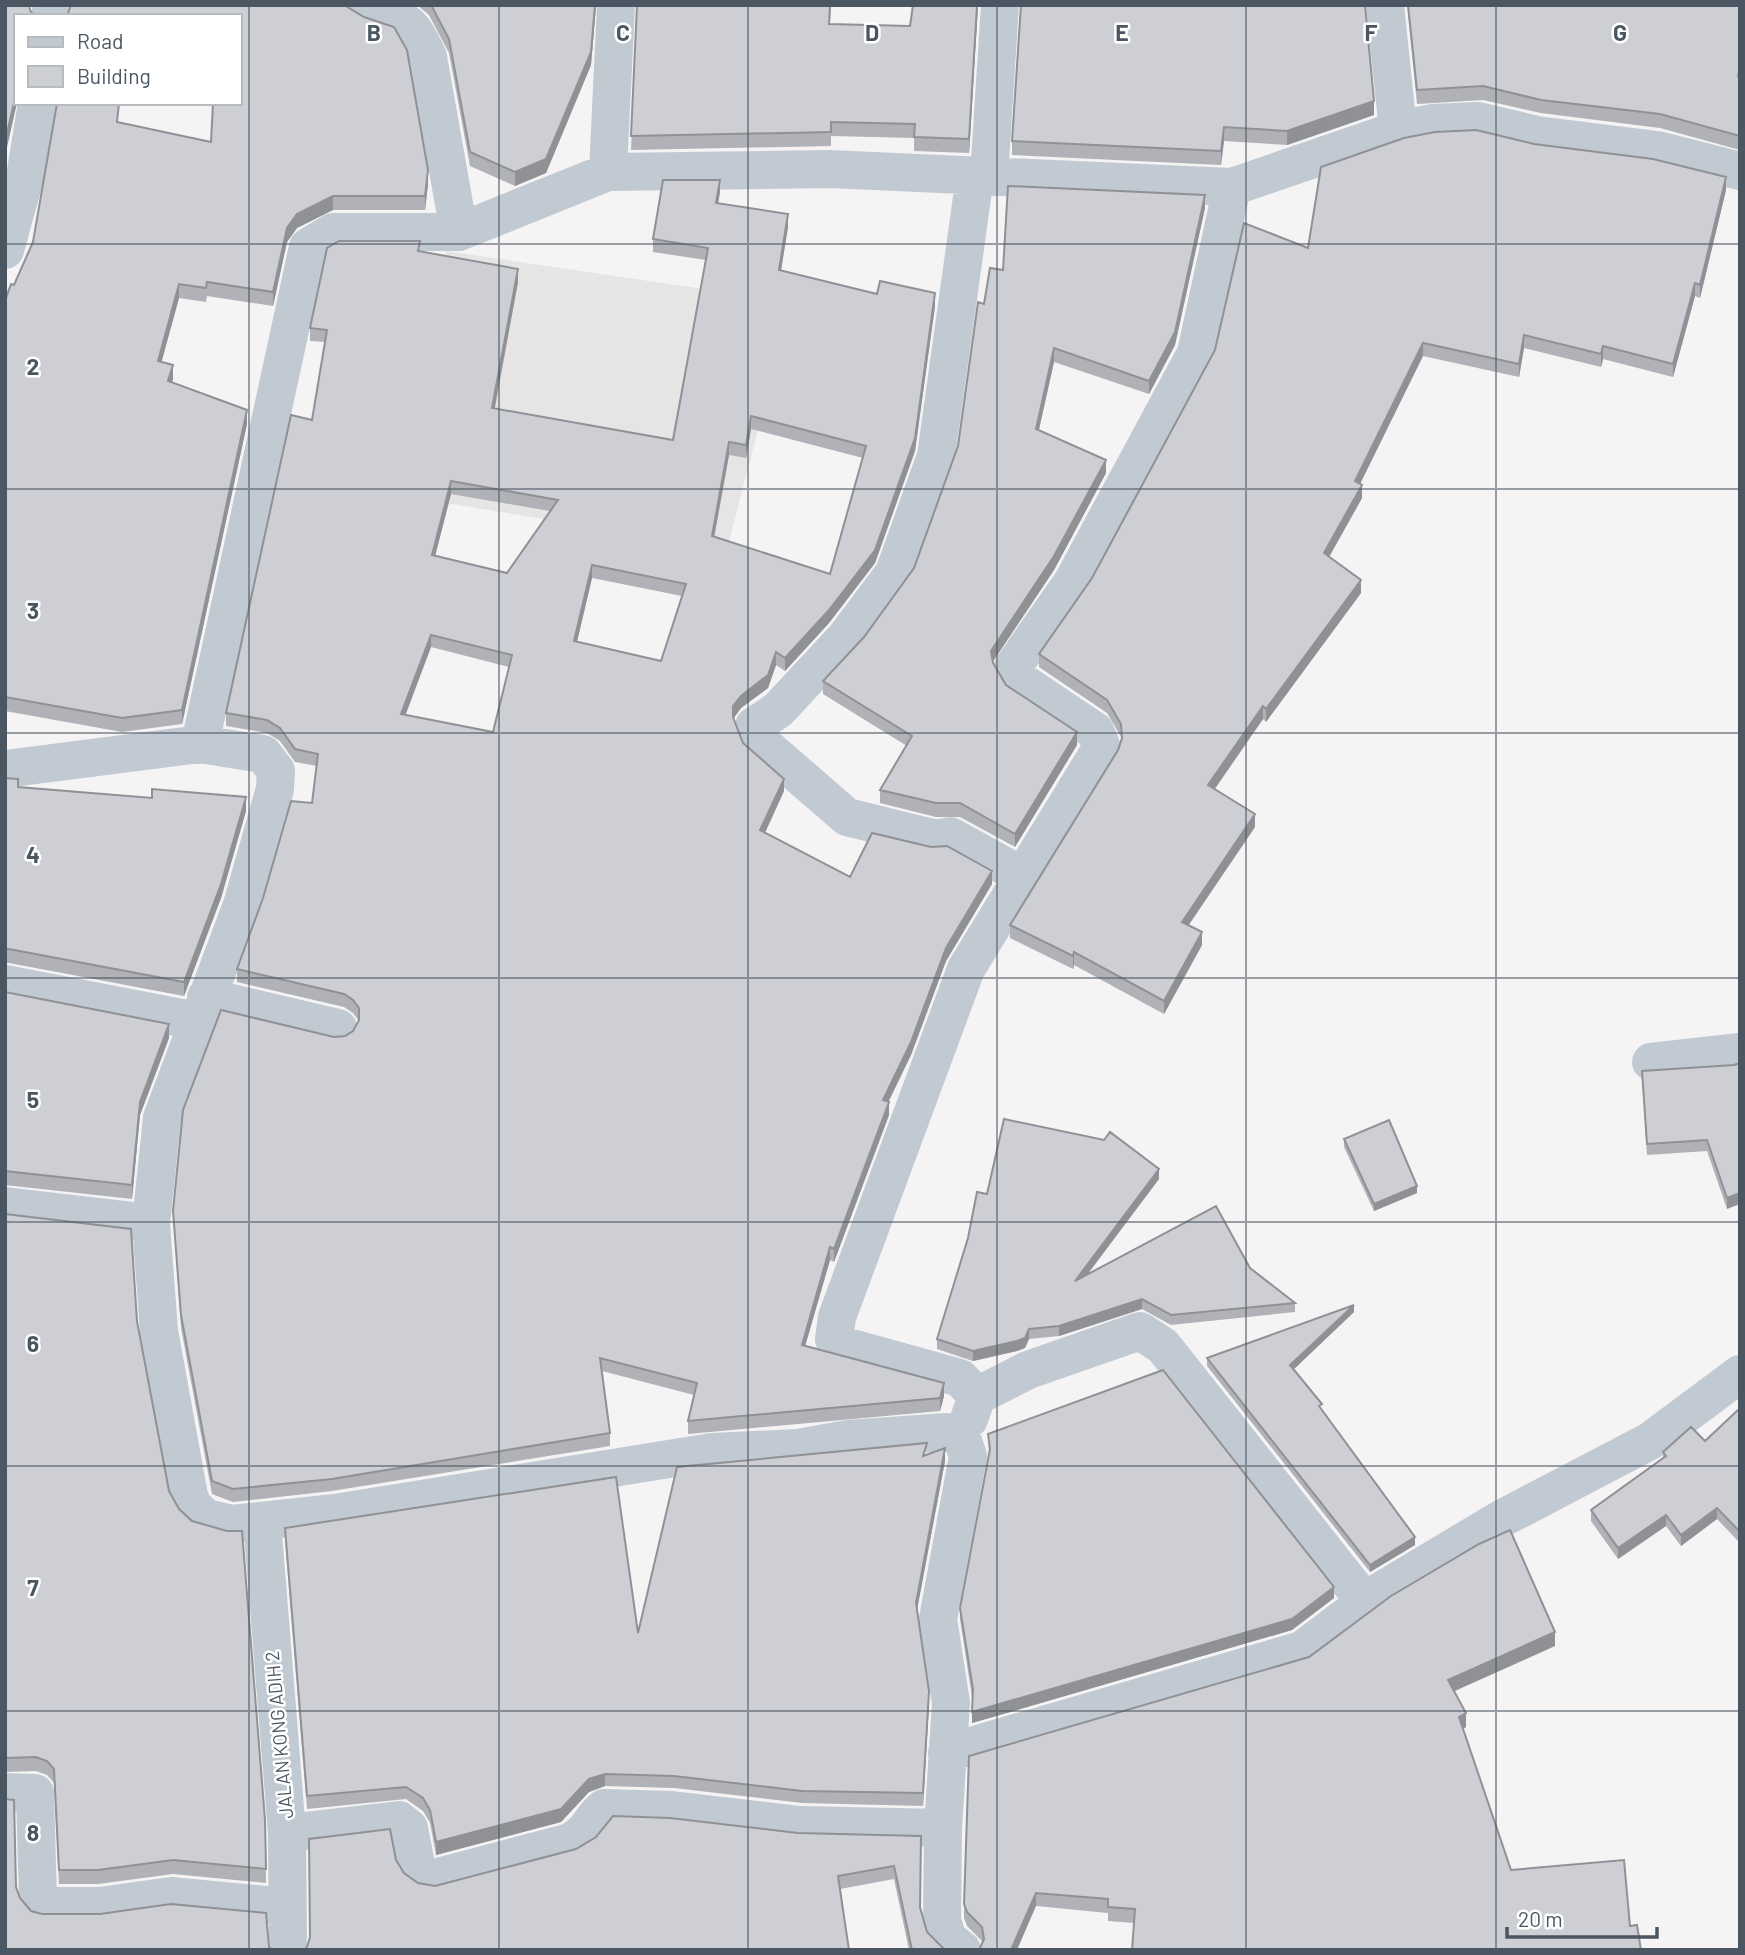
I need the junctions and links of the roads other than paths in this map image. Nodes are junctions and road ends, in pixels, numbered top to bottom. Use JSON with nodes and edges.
{"nodes":[{"id":1,"x":360,"y":5,"type":"edge"},
{"id":2,"x":616,"y":5,"type":"edge"},
{"id":3,"x":1000,"y":5,"type":"edge"},
{"id":4,"x":1385,"y":5,"type":"edge"},
{"id":5,"x":37,"y":105,"type":"edge"},
{"id":6,"x":1398,"y":130,"type":"junction"},
{"id":7,"x":1740,"y":171,"type":"edge"},
{"id":8,"x":608,"y":172,"type":"junction"},
{"id":9,"x":982,"y":176,"type":"junction"},
{"id":10,"x":1232,"y":187,"type":"junction"},
{"id":11,"x":459,"y":232,"type":"junction"},
{"id":12,"x":5,"y":250,"type":"edge"},
{"id":13,"x":200,"y":744,"type":"junction"},
{"id":14,"x":5,"y":769,"type":"edge"},
{"id":15,"x":1021,"y":875,"type":"junction"},
{"id":16,"x":5,"y":984,"type":"edge"},
{"id":17,"x":201,"y":1009,"type":"junction"},
{"id":18,"x":338,"y":1028,"type":"dead end"},
{"id":19,"x":1740,"y":1052,"type":"edge"},
{"id":20,"x":1651,"y":1062,"type":"dead end"},
{"id":21,"x":5,"y":1206,"type":"edge"},
{"id":22,"x":150,"y":1223,"type":"junction"},
{"id":23,"x":1740,"y":1374,"type":"edge"},
{"id":24,"x":977,"y":1396,"type":"junction"},
{"id":25,"x":962,"y":1438,"type":"junction"},
{"id":26,"x":262,"y":1521,"type":"junction"},
{"id":27,"x":1366,"y":1603,"type":"junction"},
{"id":28,"x":947,"y":1753,"type":"junction"},
{"id":29,"x":5,"y":1792,"type":"edge"},
{"id":30,"x":943,"y":1828,"type":"junction"},
{"id":31,"x":287,"y":1833,"type":"junction"},
{"id":32,"x":286,"y":1907,"type":"junction"},
{"id":33,"x":288,"y":1950,"type":"edge"},
{"id":34,"x":962,"y":1950,"type":"edge"}],
"edges":[{"from":1,"to":11,"type":"street"},
{"from":2,"to":8,"type":"street"},
{"from":3,"to":9,"type":"street"},
{"from":4,"to":6,"type":"street"},
{"from":5,"to":12,"type":"street"},
{"from":6,"to":7,"type":"street"},
{"from":6,"to":10,"type":"street"},
{"from":8,"to":9,"type":"street"},
{"from":8,"to":11,"type":"street"},
{"from":9,"to":10,"type":"street"},
{"from":9,"to":15,"type":"street"},
{"from":10,"to":15,"type":"street"},
{"from":11,"to":13,"type":"street"},
{"from":13,"to":14,"type":"street"},
{"from":13,"to":17,"type":"street"},
{"from":15,"to":24,"type":"street"},
{"from":16,"to":17,"type":"street"},
{"from":17,"to":18,"type":"street"},
{"from":17,"to":22,"type":"street"},
{"from":19,"to":20,"type":"street"},
{"from":21,"to":22,"type":"street"},
{"from":22,"to":26,"type":"street"},
{"from":23,"to":27,"type":"street"},
{"from":24,"to":25,"type":"street"},
{"from":24,"to":27,"type":"street"},
{"from":25,"to":26,"type":"street"},
{"from":25,"to":28,"type":"street"},
{"from":26,"to":31,"type":"street","name":"JALAN KONG ADIH 2"},
{"from":27,"to":28,"type":"street"},
{"from":28,"to":30,"type":"street"},
{"from":29,"to":32,"type":"street"},
{"from":30,"to":31,"type":"street"},
{"from":30,"to":34,"type":"street"},
{"from":31,"to":32,"type":"street","name":"JALAN KONG ADIH 2"},
{"from":32,"to":33,"type":"street","name":"JALAN KONG ADIH 2"}]}
